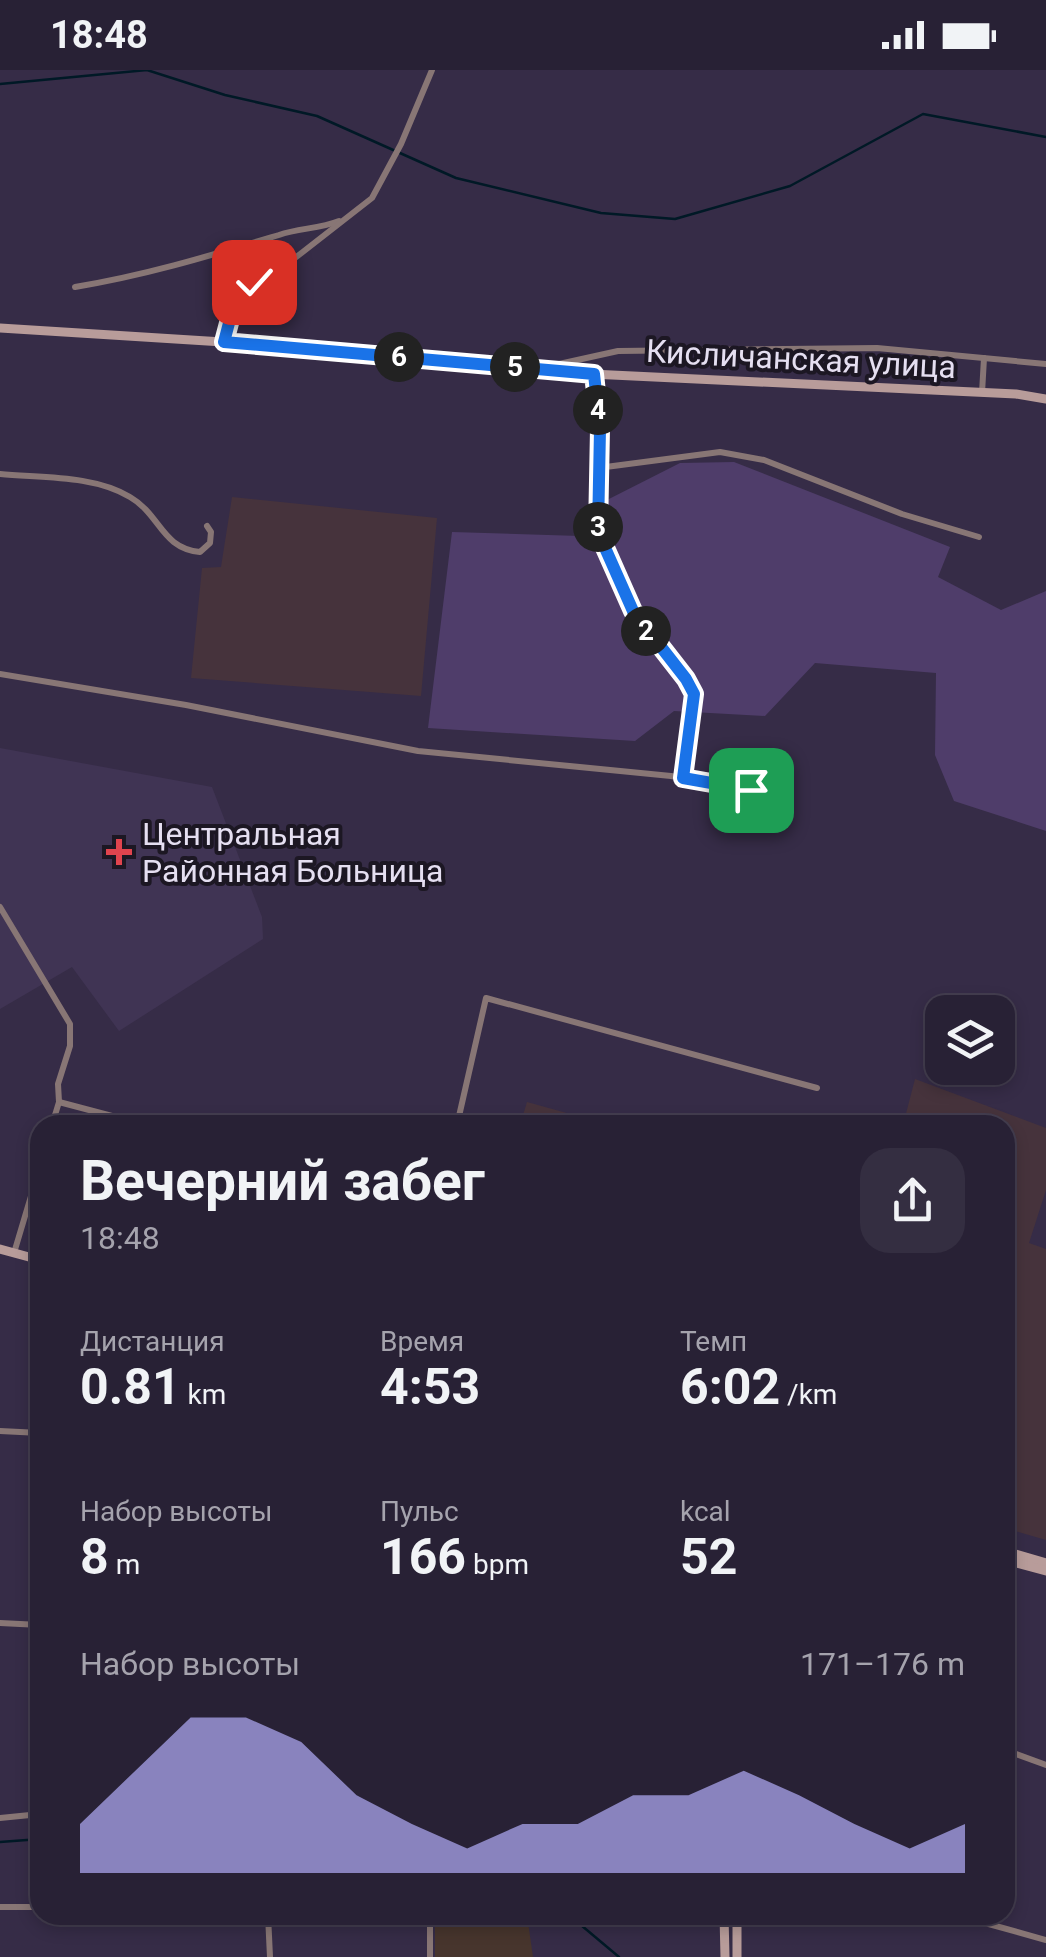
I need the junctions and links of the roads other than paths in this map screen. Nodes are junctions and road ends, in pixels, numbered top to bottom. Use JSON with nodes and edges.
{"nodes":[{"id":1,"x":432,"y":70,"type":"edge"},
{"id":2,"x":346,"y":219,"type":"junction"},
{"id":3,"x":75,"y":287,"type":"dead end"},
{"id":4,"x":0,"y":328,"type":"edge"},
{"id":5,"x":224,"y":342,"type":"junction"},
{"id":6,"x":984,"y":358,"type":"junction"},
{"id":7,"x":1046,"y":364,"type":"edge"},
{"id":8,"x":535,"y":369,"type":"junction"},
{"id":9,"x":594,"y":374,"type":"junction"},
{"id":10,"x":982,"y":393,"type":"junction"},
{"id":11,"x":1046,"y":399,"type":"edge"},
{"id":12,"x":598,"y":468,"type":"junction"},
{"id":13,"x":0,"y":474,"type":"edge"},
{"id":14,"x":207,"y":526,"type":"dead end"},
{"id":15,"x":979,"y":538,"type":"dead end"},
{"id":16,"x":0,"y":674,"type":"edge"},
{"id":17,"x":683,"y":778,"type":"junction"},
{"id":18,"x":751,"y":790,"type":"dead end"},
{"id":19,"x":0,"y":906,"type":"edge"},
{"id":20,"x":817,"y":1088,"type":"dead end"},
{"id":21,"x":59,"y":1102,"type":"junction"},
{"id":22,"x":55,"y":1115,"type":"edge"},
{"id":23,"x":108,"y":1115,"type":"edge"},
{"id":24,"x":459,"y":1115,"type":"edge"},
{"id":25,"x":30,"y":1199,"type":"edge"},
{"id":26,"x":0,"y":1252,"type":"edge"},
{"id":27,"x":14,"y":1252,"type":"junction"},
{"id":28,"x":30,"y":1259,"type":"edge"},
{"id":29,"x":30,"y":1260,"type":"edge"},
{"id":30,"x":0,"y":1431,"type":"edge"},
{"id":31,"x":30,"y":1433,"type":"edge"},
{"id":32,"x":1015,"y":1554,"type":"edge"},
{"id":33,"x":1015,"y":1563,"type":"edge"},
{"id":34,"x":1046,"y":1563,"type":"edge"},
{"id":35,"x":1046,"y":1572,"type":"edge"},
{"id":36,"x":0,"y":1623,"type":"edge"},
{"id":37,"x":30,"y":1624,"type":"edge"},
{"id":38,"x":1015,"y":1754,"type":"edge"},
{"id":39,"x":1046,"y":1765,"type":"edge"},
{"id":40,"x":30,"y":1815,"type":"edge"},
{"id":41,"x":0,"y":1818,"type":"edge"},
{"id":42,"x":0,"y":1907,"type":"edge"},
{"id":43,"x":30,"y":1907,"type":"edge"},
{"id":44,"x":268,"y":1925,"type":"edge"},
{"id":45,"x":430,"y":1925,"type":"edge"},
{"id":46,"x":724,"y":1925,"type":"edge"},
{"id":47,"x":737,"y":1925,"type":"edge"},
{"id":48,"x":992,"y":1925,"type":"edge"},
{"id":49,"x":1046,"y":1940,"type":"edge"},
{"id":50,"x":270,"y":1957,"type":"edge"},
{"id":51,"x":430,"y":1957,"type":"edge"},
{"id":52,"x":725,"y":1957,"type":"edge"},
{"id":53,"x":737,"y":1957,"type":"edge"}],
"edges":[{"from":1,"to":2,"type":"street"},
{"from":2,"to":3,"type":"street"},
{"from":2,"to":5,"type":"street"},
{"from":4,"to":5,"type":"street","name":"Кисличанская улица"},
{"from":5,"to":8,"type":"street","name":"Кисличанская улица"},
{"from":6,"to":7,"type":"street"},
{"from":6,"to":8,"type":"street"},
{"from":6,"to":10,"type":"street"},
{"from":8,"to":9,"type":"street","name":"Кисличанская улица"},
{"from":9,"to":10,"type":"street","name":"Кисличанская улица"},
{"from":9,"to":12,"type":"street"},
{"from":10,"to":11,"type":"street","name":"Кисличанская улица"},
{"from":12,"to":15,"type":"street"},
{"from":12,"to":17,"type":"street"},
{"from":13,"to":14,"type":"street"},
{"from":16,"to":17,"type":"street"},
{"from":17,"to":18,"type":"street"},
{"from":19,"to":21,"type":"street"},
{"from":20,"to":24,"type":"street"},
{"from":21,"to":22,"type":"street"},
{"from":21,"to":23,"type":"street"},
{"from":25,"to":27,"type":"street"},
{"from":26,"to":27,"type":"street"},
{"from":26,"to":29,"type":"street"},
{"from":27,"to":28,"type":"street"},
{"from":30,"to":31,"type":"street"},
{"from":32,"to":34,"type":"street"},
{"from":33,"to":35,"type":"street"},
{"from":36,"to":37,"type":"street"},
{"from":38,"to":39,"type":"street"},
{"from":40,"to":41,"type":"street"},
{"from":42,"to":43,"type":"street"},
{"from":44,"to":50,"type":"street"},
{"from":45,"to":51,"type":"street"},
{"from":46,"to":52,"type":"street"},
{"from":47,"to":53,"type":"street"},
{"from":48,"to":49,"type":"street"}]}
